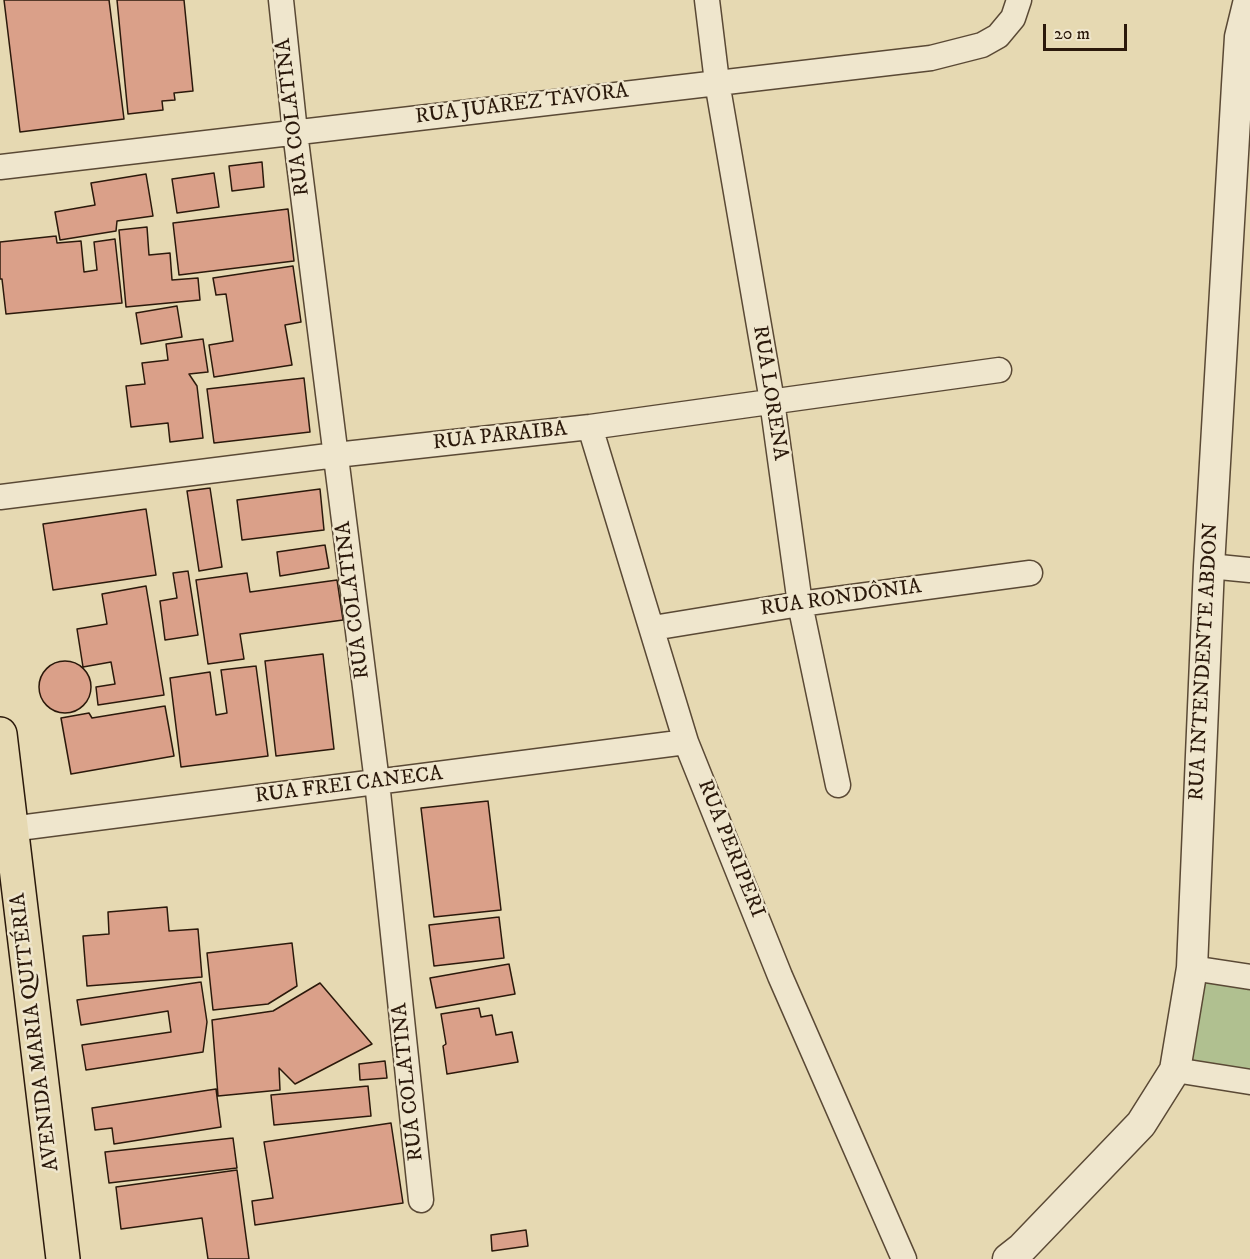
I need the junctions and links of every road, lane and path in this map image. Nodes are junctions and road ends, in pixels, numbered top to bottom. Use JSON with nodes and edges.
{"nodes":[{"id":1,"x":281,"y":0,"type":"edge"},
{"id":2,"x":707,"y":0,"type":"edge"},
{"id":3,"x":1019,"y":0,"type":"edge"},
{"id":4,"x":1249,"y":0,"type":"edge"},
{"id":5,"x":717,"y":82,"type":"junction"},
{"id":6,"x":295,"y":132,"type":"junction"},
{"id":7,"x":0,"y":167,"type":"edge"},
{"id":8,"x":999,"y":370,"type":"dead end"},
{"id":9,"x":772,"y":401,"type":"junction"},
{"id":10,"x":590,"y":427,"type":"junction"},
{"id":11,"x":336,"y":455,"type":"junction"},
{"id":12,"x":0,"y":497,"type":"edge"},
{"id":13,"x":1209,"y":566,"type":"junction"},
{"id":14,"x":1250,"y":570,"type":"edge"},
{"id":15,"x":1030,"y":573,"type":"dead end"},
{"id":16,"x":800,"y":604,"type":"junction"},
{"id":17,"x":653,"y":628,"type":"junction"},
{"id":18,"x":0,"y":734,"type":"edge"},
{"id":19,"x":687,"y":742,"type":"junction"},
{"id":20,"x":377,"y":782,"type":"junction"},
{"id":21,"x":838,"y":785,"type":"dead end"},
{"id":22,"x":11,"y":829,"type":"junction"},
{"id":23,"x":1192,"y":968,"type":"junction"},
{"id":24,"x":1250,"y":977,"type":"edge"},
{"id":25,"x":1175,"y":1070,"type":"junction"},
{"id":26,"x":1250,"y":1082,"type":"edge"},
{"id":27,"x":421,"y":1200,"type":"dead end"},
{"id":28,"x":1021,"y":1255,"type":"edge"},
{"id":29,"x":63,"y":1259,"type":"edge"},
{"id":30,"x":904,"y":1259,"type":"edge"}],
"edges":[{"from":1,"to":6,"type":"street","name":"RUA COLATINA"},
{"from":2,"to":5,"type":"street","name":"RUA LORENA"},
{"from":3,"to":5,"type":"street","name":"RUA JUAREZ TAVORA"},
{"from":4,"to":13,"type":"street","name":"RUA INTENDENTE ABDON"},
{"from":5,"to":6,"type":"street","name":"RUA JUAREZ TAVORA"},
{"from":5,"to":9,"type":"street","name":"RUA LORENA"},
{"from":6,"to":7,"type":"street","name":"RUA JUAREZ TAVORA"},
{"from":6,"to":11,"type":"street","name":"RUA COLATINA"},
{"from":8,"to":9,"type":"street","name":"RUA PARAIBA"},
{"from":9,"to":10,"type":"street","name":"RUA PARAIBA"},
{"from":9,"to":16,"type":"street","name":"RUA LORENA"},
{"from":10,"to":11,"type":"street","name":"RUA PARAIBA"},
{"from":10,"to":17,"type":"street","name":"RUA PERIPERI"},
{"from":11,"to":12,"type":"street","name":"RUA PARAIBA"},
{"from":11,"to":20,"type":"street","name":"RUA COLATINA"},
{"from":13,"to":14,"type":"street"},
{"from":13,"to":23,"type":"street","name":"RUA INTENDENTE ABDON"},
{"from":15,"to":16,"type":"street","name":"RUA RONDÔNIA"},
{"from":16,"to":17,"type":"street","name":"RUA RONDÔNIA"},
{"from":16,"to":21,"type":"street","name":"RUA LORENA"},
{"from":17,"to":19,"type":"street","name":"RUA PERIPERI"},
{"from":18,"to":22,"type":"main road","name":"AVENIDA MARIA QUITÉRIA"},
{"from":19,"to":20,"type":"street","name":"RUA FREI CANECA"},
{"from":19,"to":30,"type":"street","name":"RUA PERIPERI"},
{"from":20,"to":22,"type":"street","name":"RUA FREI CANECA"},
{"from":20,"to":27,"type":"street","name":"RUA COLATINA"},
{"from":22,"to":29,"type":"main road","name":"AVENIDA MARIA QUITÉRIA"},
{"from":23,"to":24,"type":"street"},
{"from":23,"to":25,"type":"street","name":"RUA INTENDENTE ABDON"},
{"from":25,"to":26,"type":"street"},
{"from":25,"to":28,"type":"street","name":"RUA INTENDENTE ABDON"}]}
